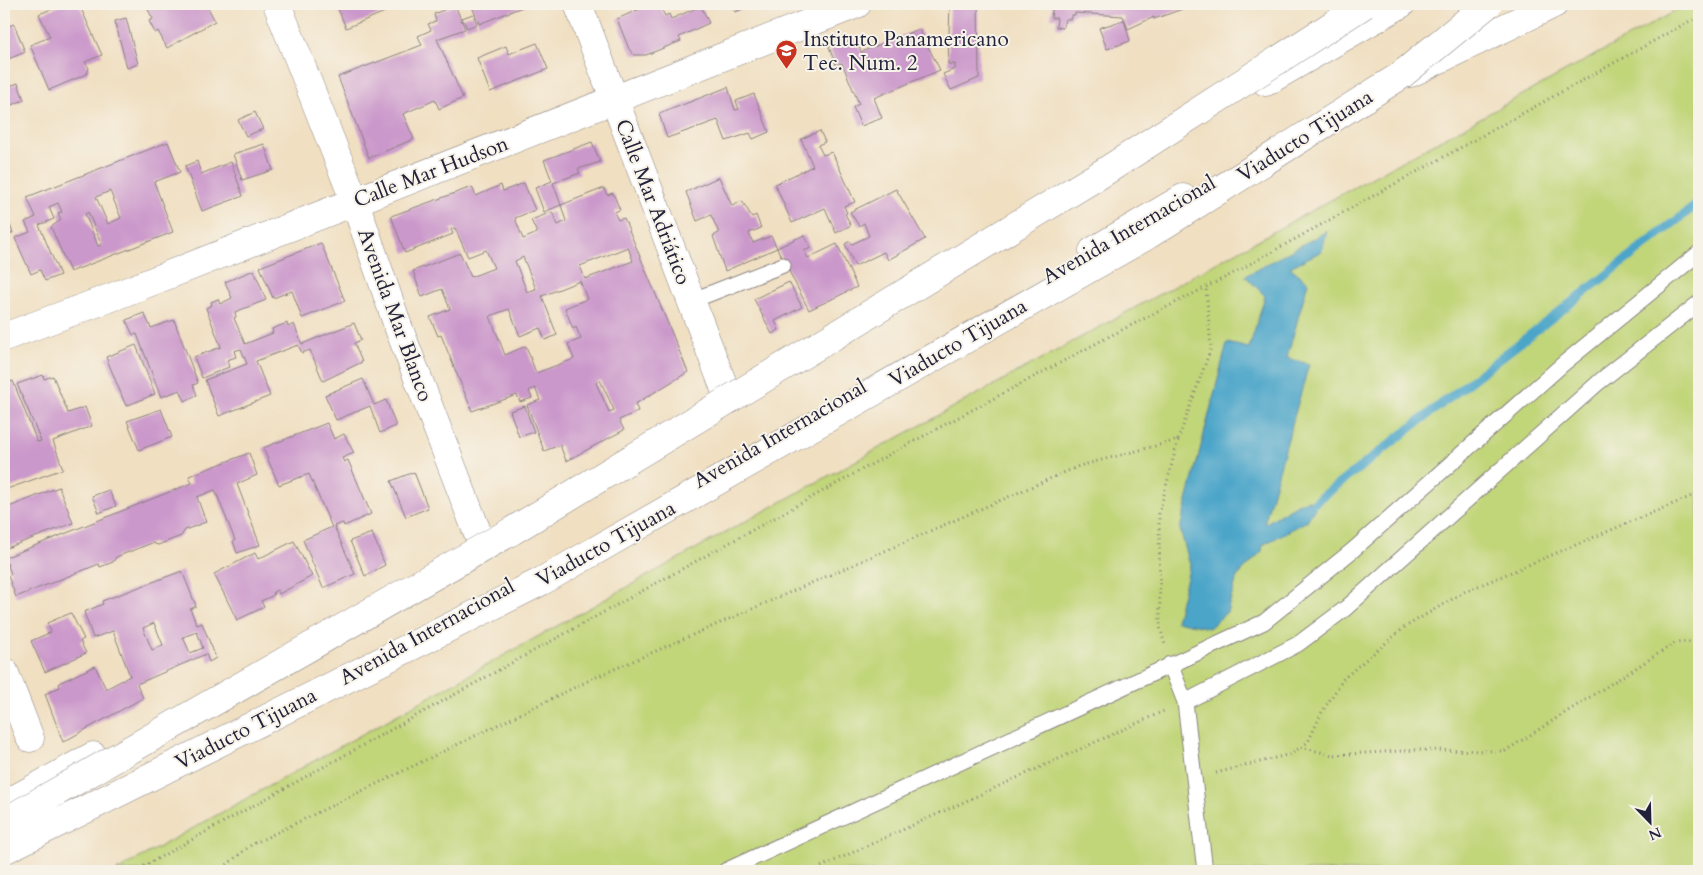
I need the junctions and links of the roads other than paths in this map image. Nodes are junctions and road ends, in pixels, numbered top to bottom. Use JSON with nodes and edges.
{"nodes":[{"id":1,"x":277,"y":4,"type":"edge"},
{"id":2,"x":578,"y":4,"type":"edge"},
{"id":3,"x":857,"y":4,"type":"edge"},
{"id":4,"x":1488,"y":4,"type":"edge"},
{"id":5,"x":1512,"y":4,"type":"edge"},
{"id":6,"x":1554,"y":4,"type":"edge"},
{"id":7,"x":1386,"y":7,"type":"edge"},
{"id":8,"x":614,"y":100,"type":"junction"},
{"id":9,"x":1329,"y":114,"type":"junction"},
{"id":10,"x":355,"y":202,"type":"junction"},
{"id":11,"x":1699,"y":253,"type":"edge"},
{"id":12,"x":783,"y":265,"type":"dead end"},
{"id":13,"x":691,"y":301,"type":"junction"},
{"id":14,"x":1699,"y":304,"type":"edge"},
{"id":15,"x":4,"y":337,"type":"edge"},
{"id":16,"x":729,"y":400,"type":"junction"},
{"id":17,"x":481,"y":542,"type":"junction"},
{"id":18,"x":1170,"y":664,"type":"junction"},
{"id":19,"x":4,"y":670,"type":"edge"},
{"id":20,"x":1185,"y":702,"type":"junction"},
{"id":21,"x":30,"y":738,"type":"dead end"},
{"id":22,"x":4,"y":806,"type":"edge"},
{"id":23,"x":4,"y":822,"type":"edge"},
{"id":24,"x":4,"y":850,"type":"edge"},
{"id":25,"x":4,"y":862,"type":"edge"},
{"id":26,"x":725,"y":871,"type":"edge"},
{"id":27,"x":1205,"y":871,"type":"edge"}],
"edges":[{"from":1,"to":10,"type":"main road","name":"Avenida Mar Blanco"},
{"from":2,"to":8,"type":"main road","name":"Calle Mar Adriático"},
{"from":3,"to":8,"type":"main road","name":"Calle Mar Hudson"},
{"from":4,"to":24,"type":"main road","name":"Viaducto Tijuana","bridge":true},
{"from":5,"to":9,"type":"main road"},
{"from":6,"to":9,"type":"main road","name":"Avenida Internacional"},
{"from":7,"to":16,"type":"main road"},
{"from":7,"to":23,"type":"main road","name":"Viaducto Tijuana","bridge":true},
{"from":8,"to":10,"type":"main road","name":"Calle Mar Hudson"},
{"from":8,"to":13,"type":"main road","name":"Calle Mar Adriático"},
{"from":9,"to":25,"type":"main road","name":"Avenida Internacional"},
{"from":10,"to":15,"type":"main road","name":"Calle Mar Hudson"},
{"from":10,"to":17,"type":"main road","name":"Avenida Mar Blanco"},
{"from":11,"to":18,"type":"lane"},
{"from":12,"to":13,"type":"lane"},
{"from":13,"to":16,"type":"main road","name":"Calle Mar Adriático"},
{"from":14,"to":20,"type":"lane"},
{"from":16,"to":17,"type":"main road"},
{"from":17,"to":22,"type":"main road"},
{"from":18,"to":20,"type":"lane"},
{"from":18,"to":26,"type":"lane"},
{"from":19,"to":21,"type":"main road"},
{"from":20,"to":27,"type":"lane"}]}
